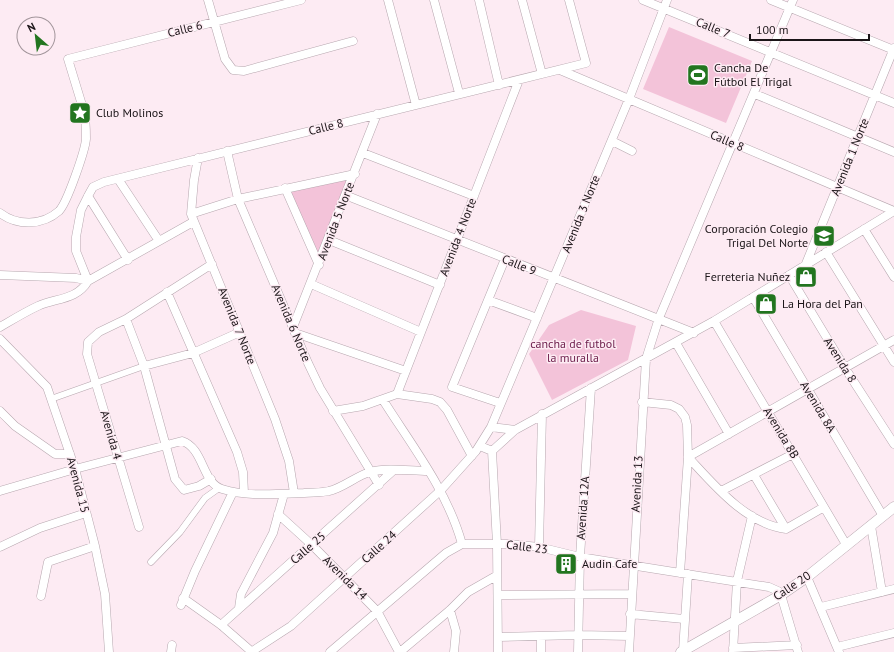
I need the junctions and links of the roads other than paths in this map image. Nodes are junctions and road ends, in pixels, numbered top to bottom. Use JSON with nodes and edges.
{"nodes":[{"id":1,"x":208,"y":0,"type":"edge"},
{"id":2,"x":301,"y":0,"type":"edge"},
{"id":3,"x":388,"y":0,"type":"edge"},
{"id":4,"x":434,"y":0,"type":"edge"},
{"id":5,"x":478,"y":0,"type":"edge"},
{"id":6,"x":522,"y":0,"type":"edge"},
{"id":7,"x":569,"y":0,"type":"edge"},
{"id":8,"x":643,"y":0,"type":"edge"},
{"id":9,"x":667,"y":0,"type":"edge"},
{"id":10,"x":771,"y":0,"type":"edge"},
{"id":11,"x":794,"y":0,"type":"edge"},
{"id":12,"x":664,"y":8,"type":"junction"},
{"id":13,"x":790,"y":8,"type":"junction"},
{"id":14,"x":214,"y":22,"type":"junction"},
{"id":15,"x":353,"y":41,"type":"dead end"},
{"id":16,"x":894,"y":49,"type":"edge"},
{"id":17,"x":772,"y":52,"type":"junction"},
{"id":18,"x":560,"y":70,"type":"junction"},
{"id":19,"x":542,"y":74,"type":"junction"},
{"id":20,"x":519,"y":80,"type":"junction"},
{"id":21,"x":499,"y":85,"type":"junction"},
{"id":22,"x":459,"y":93,"type":"junction"},
{"id":23,"x":755,"y":94,"type":"junction"},
{"id":24,"x":875,"y":95,"type":"junction"},
{"id":25,"x":629,"y":99,"type":"junction"},
{"id":26,"x":894,"y":103,"type":"edge"},
{"id":27,"x":416,"y":105,"type":"junction"},
{"id":28,"x":377,"y":114,"type":"junction"},
{"id":29,"x":858,"y":138,"type":"junction"},
{"id":30,"x":612,"y":141,"type":"junction"},
{"id":31,"x":733,"y":144,"type":"junction"},
{"id":32,"x":227,"y":151,"type":"junction"},
{"id":33,"x":632,"y":151,"type":"dead end"},
{"id":34,"x":894,"y":152,"type":"edge"},
{"id":35,"x":363,"y":153,"type":"junction"},
{"id":36,"x":198,"y":158,"type":"junction"},
{"id":37,"x":355,"y":174,"type":"junction"},
{"id":38,"x":118,"y":179,"type":"junction"},
{"id":39,"x":838,"y":187,"type":"junction"},
{"id":40,"x":285,"y":188,"type":"junction"},
{"id":41,"x":345,"y":195,"type":"junction"},
{"id":42,"x":88,"y":196,"type":"junction"},
{"id":43,"x":474,"y":196,"type":"junction"},
{"id":44,"x":238,"y":199,"type":"junction"},
{"id":45,"x":894,"y":211,"type":"edge"},
{"id":46,"x":0,"y":213,"type":"edge"},
{"id":47,"x":192,"y":218,"type":"junction"},
{"id":48,"x":864,"y":230,"type":"junction"},
{"id":49,"x":329,"y":240,"type":"junction"},
{"id":50,"x":457,"y":240,"type":"junction"},
{"id":51,"x":159,"y":241,"type":"junction"},
{"id":52,"x":826,"y":252,"type":"junction"},
{"id":53,"x":505,"y":259,"type":"junction"},
{"id":54,"x":128,"y":260,"type":"junction"},
{"id":55,"x":212,"y":264,"type":"junction"},
{"id":56,"x":319,"y":265,"type":"junction"},
{"id":57,"x":805,"y":266,"type":"junction"},
{"id":58,"x":0,"y":275,"type":"edge"},
{"id":59,"x":789,"y":275,"type":"junction"},
{"id":60,"x":894,"y":276,"type":"edge"},
{"id":61,"x":555,"y":279,"type":"junction"},
{"id":62,"x":88,"y":281,"type":"junction"},
{"id":63,"x":312,"y":284,"type":"junction"},
{"id":64,"x":440,"y":284,"type":"junction"},
{"id":65,"x":167,"y":292,"type":"junction"},
{"id":66,"x":753,"y":297,"type":"junction"},
{"id":67,"x":488,"y":300,"type":"junction"},
{"id":68,"x":537,"y":318,"type":"junction"},
{"id":69,"x":660,"y":318,"type":"junction"},
{"id":70,"x":126,"y":319,"type":"junction"},
{"id":71,"x":714,"y":321,"type":"junction"},
{"id":72,"x":0,"y":327,"type":"edge"},
{"id":73,"x":294,"y":330,"type":"junction"},
{"id":74,"x":240,"y":332,"type":"junction"},
{"id":75,"x":421,"y":332,"type":"junction"},
{"id":76,"x":694,"y":332,"type":"junction"},
{"id":77,"x":0,"y":338,"type":"edge"},
{"id":78,"x":894,"y":340,"type":"edge"},
{"id":79,"x":676,"y":343,"type":"junction"},
{"id":80,"x":884,"y":345,"type":"junction"},
{"id":81,"x":194,"y":353,"type":"junction"},
{"id":82,"x":646,"y":359,"type":"junction"},
{"id":83,"x":894,"y":362,"type":"edge"},
{"id":84,"x":144,"y":366,"type":"junction"},
{"id":85,"x":845,"y":368,"type":"junction"},
{"id":86,"x":406,"y":371,"type":"junction"},
{"id":87,"x":97,"y":384,"type":"junction"},
{"id":88,"x":591,"y":388,"type":"junction"},
{"id":89,"x":808,"y":389,"type":"junction"},
{"id":90,"x":397,"y":394,"type":"junction"},
{"id":91,"x":51,"y":399,"type":"junction"},
{"id":92,"x":383,"y":400,"type":"junction"},
{"id":93,"x":642,"y":402,"type":"junction"},
{"id":94,"x":500,"y":403,"type":"junction"},
{"id":95,"x":0,"y":411,"type":"edge"},
{"id":96,"x":333,"y":411,"type":"junction"},
{"id":97,"x":768,"y":412,"type":"junction"},
{"id":98,"x":542,"y":414,"type":"junction"},
{"id":99,"x":491,"y":427,"type":"junction"},
{"id":100,"x":515,"y":430,"type":"junction"},
{"id":101,"x":729,"y":434,"type":"junction"},
{"id":102,"x":165,"y":444,"type":"junction"},
{"id":103,"x":894,"y":444,"type":"edge"},
{"id":104,"x":480,"y":446,"type":"junction"},
{"id":105,"x":492,"y":451,"type":"junction"},
{"id":106,"x":70,"y":454,"type":"junction"},
{"id":107,"x":793,"y":454,"type":"junction"},
{"id":108,"x":472,"y":456,"type":"junction"},
{"id":109,"x":688,"y":457,"type":"junction"},
{"id":110,"x":118,"y":458,"type":"junction"},
{"id":111,"x":75,"y":469,"type":"junction"},
{"id":112,"x":394,"y":470,"type":"junction"},
{"id":113,"x":428,"y":471,"type":"junction"},
{"id":114,"x":371,"y":472,"type":"junction"},
{"id":115,"x":754,"y":475,"type":"junction"},
{"id":116,"x":211,"y":480,"type":"junction"},
{"id":117,"x":379,"y":485,"type":"junction"},
{"id":118,"x":219,"y":488,"type":"junction"},
{"id":119,"x":441,"y":490,"type":"junction"},
{"id":120,"x":0,"y":491,"type":"edge"},
{"id":121,"x":233,"y":492,"type":"junction"},
{"id":122,"x":721,"y":492,"type":"junction"},
{"id":123,"x":244,"y":493,"type":"junction"},
{"id":124,"x":294,"y":493,"type":"junction"},
{"id":125,"x":284,"y":494,"type":"junction"},
{"id":126,"x":824,"y":506,"type":"junction"},
{"id":127,"x":894,"y":508,"type":"edge"},
{"id":128,"x":86,"y":513,"type":"junction"},
{"id":129,"x":278,"y":514,"type":"junction"},
{"id":130,"x":752,"y":516,"type":"junction"},
{"id":131,"x":883,"y":516,"type":"junction"},
{"id":132,"x":871,"y":526,"type":"junction"},
{"id":133,"x":139,"y":527,"type":"dead end"},
{"id":134,"x":786,"y":529,"type":"junction"},
{"id":135,"x":462,"y":544,"type":"junction"},
{"id":136,"x":496,"y":544,"type":"junction"},
{"id":137,"x":312,"y":545,"type":"junction"},
{"id":138,"x":95,"y":546,"type":"junction"},
{"id":139,"x":847,"y":546,"type":"junction"},
{"id":140,"x":0,"y":547,"type":"edge"},
{"id":141,"x":539,"y":547,"type":"junction"},
{"id":142,"x":580,"y":557,"type":"junction"},
{"id":143,"x":151,"y":562,"type":"dead end"},
{"id":144,"x":633,"y":564,"type":"junction"},
{"id":145,"x":684,"y":574,"type":"junction"},
{"id":146,"x":496,"y":576,"type":"junction"},
{"id":147,"x":807,"y":577,"type":"junction"},
{"id":148,"x":344,"y":578,"type":"junction"},
{"id":149,"x":737,"y":581,"type":"junction"},
{"id":150,"x":894,"y":589,"type":"edge"},
{"id":151,"x":882,"y":592,"type":"junction"},
{"id":152,"x":579,"y":594,"type":"junction"},
{"id":153,"x":631,"y":594,"type":"junction"},
{"id":154,"x":498,"y":595,"type":"junction"},
{"id":155,"x":781,"y":595,"type":"junction"},
{"id":156,"x":42,"y":596,"type":"dead end"},
{"id":157,"x":821,"y":607,"type":"junction"},
{"id":158,"x":240,"y":608,"type":"junction"},
{"id":159,"x":450,"y":610,"type":"junction"},
{"id":160,"x":377,"y":612,"type":"junction"},
{"id":161,"x":630,"y":614,"type":"junction"},
{"id":162,"x":684,"y":620,"type":"junction"},
{"id":163,"x":734,"y":622,"type":"junction"},
{"id":164,"x":221,"y":625,"type":"junction"},
{"id":165,"x":894,"y":633,"type":"edge"},
{"id":166,"x":578,"y":634,"type":"junction"},
{"id":167,"x":541,"y":636,"type":"junction"},
{"id":168,"x":630,"y":636,"type":"junction"},
{"id":169,"x":498,"y":637,"type":"junction"},
{"id":170,"x":798,"y":648,"type":"edge"},
{"id":171,"x":838,"y":649,"type":"edge"},
{"id":172,"x":733,"y":650,"type":"edge"},
{"id":173,"x":682,"y":651,"type":"edge"},
{"id":174,"x":109,"y":652,"type":"edge"},
{"id":175,"x":252,"y":652,"type":"edge"},
{"id":176,"x":330,"y":652,"type":"edge"},
{"id":177,"x":400,"y":652,"type":"edge"},
{"id":178,"x":454,"y":652,"type":"edge"},
{"id":179,"x":498,"y":652,"type":"edge"},
{"id":180,"x":541,"y":652,"type":"edge"},
{"id":181,"x":578,"y":652,"type":"edge"},
{"id":182,"x":629,"y":652,"type":"edge"}],
"edges":[{"from":1,"to":14,"type":"street"},
{"from":2,"to":14,"type":"street","name":"Calle 6"},
{"from":3,"to":27,"type":"street"},
{"from":4,"to":22,"type":"street"},
{"from":5,"to":21,"type":"street"},
{"from":6,"to":19,"type":"street"},
{"from":7,"to":18,"type":"street","name":"Calle 8"},
{"from":8,"to":12,"type":"street","name":"Calle 7"},
{"from":9,"to":12,"type":"street","name":"Avenida 3 Norte"},
{"from":10,"to":13,"type":"street"},
{"from":11,"to":13,"type":"street","name":"Avenida 13"},
{"from":12,"to":17,"type":"street","name":"Calle 7"},
{"from":12,"to":25,"type":"street","name":"Avenida 3 Norte"},
{"from":13,"to":16,"type":"street"},
{"from":13,"to":17,"type":"street","name":"Avenida 13"},
{"from":14,"to":15,"type":"street"},
{"from":14,"to":46,"type":"street","name":"Calle 6"},
{"from":16,"to":24,"type":"street","name":"Avenida 1 Norte"},
{"from":17,"to":23,"type":"street","name":"Avenida 13"},
{"from":17,"to":24,"type":"street","name":"Calle 7"},
{"from":18,"to":19,"type":"street","name":"Calle 8"},
{"from":18,"to":25,"type":"street","name":"Calle 8"},
{"from":19,"to":20,"type":"street","name":"Calle 8"},
{"from":20,"to":21,"type":"street","name":"Calle 8"},
{"from":20,"to":43,"type":"street","name":"Avenida 4 Norte"},
{"from":21,"to":22,"type":"street","name":"Calle 8"},
{"from":22,"to":27,"type":"street","name":"Calle 8"},
{"from":23,"to":29,"type":"street"},
{"from":23,"to":31,"type":"street","name":"Avenida 13"},
{"from":24,"to":26,"type":"street","name":"Calle 7"},
{"from":24,"to":29,"type":"street","name":"Avenida 1 Norte"},
{"from":25,"to":30,"type":"street","name":"Avenida 3 Norte"},
{"from":25,"to":31,"type":"street","name":"Calle 8"},
{"from":27,"to":28,"type":"street","name":"Calle 8"},
{"from":28,"to":32,"type":"street","name":"Calle 8"},
{"from":28,"to":35,"type":"street","name":"Avenida 5 Norte"},
{"from":29,"to":34,"type":"street"},
{"from":29,"to":39,"type":"street","name":"Avenida 1 Norte"},
{"from":30,"to":33,"type":"street"},
{"from":30,"to":61,"type":"street","name":"Avenida 3 Norte"},
{"from":31,"to":39,"type":"street","name":"Calle 8"},
{"from":31,"to":69,"type":"street","name":"Avenida 13"},
{"from":32,"to":36,"type":"street","name":"Calle 8"},
{"from":32,"to":44,"type":"street","name":"Avenida 6 Norte"},
{"from":35,"to":37,"type":"street","name":"Avenida 5 Norte"},
{"from":35,"to":43,"type":"street"},
{"from":36,"to":38,"type":"street","name":"Calle 8"},
{"from":36,"to":47,"type":"street","name":"Avenida 7 Norte"},
{"from":37,"to":40,"type":"street"},
{"from":37,"to":41,"type":"street","name":"Avenida 5 Norte"},
{"from":38,"to":42,"type":"street","name":"Calle 8"},
{"from":38,"to":51,"type":"street"},
{"from":39,"to":45,"type":"street","name":"Calle 8"},
{"from":39,"to":57,"type":"street","name":"Avenida 1 Norte"},
{"from":40,"to":44,"type":"street"},
{"from":40,"to":56,"type":"street"},
{"from":41,"to":49,"type":"street","name":"Avenida 5 Norte"},
{"from":41,"to":50,"type":"street","name":"Calle 9"},
{"from":42,"to":54,"type":"street"},
{"from":42,"to":62,"type":"street"},
{"from":43,"to":50,"type":"street","name":"Avenida 4 Norte"},
{"from":44,"to":47,"type":"street"},
{"from":44,"to":73,"type":"street","name":"Avenida 6 Norte"},
{"from":45,"to":48,"type":"street"},
{"from":47,"to":51,"type":"street"},
{"from":47,"to":55,"type":"street","name":"Avenida 7 Norte"},
{"from":48,"to":52,"type":"street"},
{"from":48,"to":60,"type":"street"},
{"from":49,"to":56,"type":"street","name":"Avenida 5 Norte"},
{"from":49,"to":64,"type":"street"},
{"from":50,"to":53,"type":"street","name":"Calle 9"},
{"from":50,"to":64,"type":"street","name":"Avenida 4 Norte"},
{"from":51,"to":54,"type":"street"},
{"from":52,"to":57,"type":"street"},
{"from":52,"to":80,"type":"street"},
{"from":53,"to":61,"type":"street","name":"Calle 9"},
{"from":53,"to":67,"type":"street"},
{"from":54,"to":62,"type":"street"},
{"from":55,"to":65,"type":"street"},
{"from":55,"to":74,"type":"street","name":"Avenida 7 Norte"},
{"from":56,"to":63,"type":"street","name":"Avenida 5 Norte"},
{"from":57,"to":59,"type":"street"},
{"from":58,"to":62,"type":"street"},
{"from":59,"to":66,"type":"street"},
{"from":59,"to":85,"type":"street","name":"Avenida 8"},
{"from":61,"to":68,"type":"street","name":"Avenida 3 Norte"},
{"from":61,"to":69,"type":"street","name":"Calle 9"},
{"from":62,"to":72,"type":"street"},
{"from":63,"to":73,"type":"street","name":"Avenida 5 Norte"},
{"from":63,"to":75,"type":"street"},
{"from":64,"to":75,"type":"street","name":"Avenida 4 Norte"},
{"from":65,"to":70,"type":"street"},
{"from":65,"to":81,"type":"street"},
{"from":66,"to":71,"type":"street"},
{"from":66,"to":89,"type":"street","name":"Avenida 8A"},
{"from":67,"to":68,"type":"street"},
{"from":67,"to":94,"type":"street"},
{"from":68,"to":94,"type":"street","name":"Avenida 3 Norte"},
{"from":69,"to":76,"type":"street","name":"Calle 9"},
{"from":69,"to":82,"type":"street","name":"Avenida 13"},
{"from":70,"to":84,"type":"street"},
{"from":70,"to":87,"type":"street","name":"Avenida 4"},
{"from":71,"to":76,"type":"street"},
{"from":71,"to":97,"type":"street","name":"Avenida 8B"},
{"from":73,"to":86,"type":"street"},
{"from":73,"to":96,"type":"street","name":"Avenida 6 Norte"},
{"from":74,"to":81,"type":"street"},
{"from":74,"to":124,"type":"street","name":"Avenida 7 Norte"},
{"from":75,"to":86,"type":"street","name":"Avenida 4 Norte"},
{"from":76,"to":79,"type":"street"},
{"from":77,"to":91,"type":"street","name":"Avenida 15"},
{"from":78,"to":80,"type":"street"},
{"from":79,"to":82,"type":"street"},
{"from":79,"to":101,"type":"street"},
{"from":80,"to":83,"type":"street"},
{"from":80,"to":85,"type":"street"},
{"from":81,"to":84,"type":"street"},
{"from":81,"to":123,"type":"street"},
{"from":82,"to":88,"type":"street"},
{"from":82,"to":93,"type":"street","name":"Avenida 13"},
{"from":84,"to":87,"type":"street"},
{"from":84,"to":102,"type":"street"},
{"from":85,"to":89,"type":"street"},
{"from":85,"to":103,"type":"street","name":"Avenida 8"},
{"from":86,"to":90,"type":"street","name":"Avenida 4 Norte"},
{"from":87,"to":91,"type":"street"},
{"from":87,"to":110,"type":"street","name":"Avenida 4"},
{"from":88,"to":98,"type":"street"},
{"from":88,"to":142,"type":"street","name":"Avenida 12A"},
{"from":89,"to":97,"type":"street"},
{"from":89,"to":131,"type":"street","name":"Avenida 8A"},
{"from":90,"to":92,"type":"street"},
{"from":90,"to":108,"type":"street"},
{"from":91,"to":106,"type":"street","name":"Avenida 15"},
{"from":92,"to":96,"type":"street"},
{"from":92,"to":113,"type":"street"},
{"from":93,"to":109,"type":"street"},
{"from":93,"to":144,"type":"street","name":"Avenida 13"},
{"from":94,"to":99,"type":"street","name":"Avenida 3 Norte"},
{"from":95,"to":106,"type":"street"},
{"from":96,"to":114,"type":"street","name":"Avenida 6 Norte"},
{"from":97,"to":101,"type":"street"},
{"from":97,"to":107,"type":"street","name":"Avenida 8B"},
{"from":98,"to":100,"type":"street"},
{"from":98,"to":141,"type":"street"},
{"from":99,"to":100,"type":"street"},
{"from":99,"to":104,"type":"street","name":"Calle 24"},
{"from":100,"to":105,"type":"street"},
{"from":101,"to":109,"type":"street"},
{"from":102,"to":110,"type":"street"},
{"from":102,"to":116,"type":"street"},
{"from":102,"to":116,"type":"street"},
{"from":104,"to":105,"type":"street"},
{"from":104,"to":108,"type":"street","name":"Calle 24"},
{"from":105,"to":136,"type":"street"},
{"from":106,"to":111,"type":"street","name":"Avenida 15"},
{"from":107,"to":115,"type":"street"},
{"from":107,"to":126,"type":"street","name":"Avenida 8B"},
{"from":108,"to":119,"type":"street","name":"Calle 24"},
{"from":109,"to":122,"type":"street"},
{"from":109,"to":145,"type":"street"},
{"from":110,"to":111,"type":"street"},
{"from":110,"to":133,"type":"street","name":"Avenida 4"},
{"from":111,"to":120,"type":"street"},
{"from":111,"to":128,"type":"street","name":"Avenida 15"},
{"from":112,"to":113,"type":"street"},
{"from":112,"to":114,"type":"street"},
{"from":112,"to":117,"type":"street","name":"Calle 25"},
{"from":113,"to":119,"type":"street"},
{"from":114,"to":117,"type":"street","name":"Avenida 6 Norte"},
{"from":114,"to":124,"type":"street"},
{"from":115,"to":122,"type":"street"},
{"from":115,"to":134,"type":"street"},
{"from":116,"to":118,"type":"street"},
{"from":117,"to":137,"type":"street","name":"Calle 25"},
{"from":118,"to":121,"type":"street"},
{"from":118,"to":143,"type":"street"},
{"from":119,"to":135,"type":"street"},
{"from":119,"to":148,"type":"street","name":"Calle 24"},
{"from":121,"to":123,"type":"street"},
{"from":121,"to":164,"type":"street"},
{"from":122,"to":130,"type":"street"},
{"from":123,"to":125,"type":"street"},
{"from":124,"to":125,"type":"street"},
{"from":125,"to":129,"type":"street"},
{"from":126,"to":134,"type":"street"},
{"from":126,"to":139,"type":"street","name":"Avenida 8B"},
{"from":127,"to":131,"type":"street","name":"Calle 20"},
{"from":128,"to":138,"type":"street","name":"Avenida 15"},
{"from":128,"to":140,"type":"street"},
{"from":129,"to":137,"type":"street","name":"Avenida 14"},
{"from":129,"to":158,"type":"street"},
{"from":130,"to":134,"type":"street"},
{"from":130,"to":149,"type":"street"},
{"from":131,"to":132,"type":"street","name":"Calle 20"},
{"from":132,"to":139,"type":"street","name":"Calle 20"},
{"from":132,"to":151,"type":"street"},
{"from":135,"to":136,"type":"street","name":"Calle 23"},
{"from":135,"to":160,"type":"street"},
{"from":136,"to":141,"type":"street","name":"Calle 23"},
{"from":136,"to":146,"type":"street"},
{"from":137,"to":148,"type":"street","name":"Avenida 14"},
{"from":137,"to":158,"type":"street","name":"Calle 25"},
{"from":138,"to":156,"type":"street"},
{"from":138,"to":174,"type":"street","name":"Avenida 15"},
{"from":139,"to":147,"type":"street","name":"Calle 20"},
{"from":141,"to":142,"type":"street","name":"Calle 23"},
{"from":142,"to":144,"type":"street","name":"Calle 23"},
{"from":142,"to":152,"type":"street","name":"Avenida 12A"},
{"from":144,"to":145,"type":"street","name":"Calle 23"},
{"from":144,"to":153,"type":"street","name":"Avenida 13"},
{"from":145,"to":149,"type":"street","name":"Calle 23"},
{"from":145,"to":162,"type":"street"},
{"from":146,"to":154,"type":"street"},
{"from":146,"to":159,"type":"street"},
{"from":147,"to":155,"type":"street","name":"Calle 20"},
{"from":147,"to":157,"type":"street"},
{"from":148,"to":160,"type":"street","name":"Avenida 14"},
{"from":148,"to":175,"type":"street","name":"Calle 24"},
{"from":149,"to":155,"type":"street","name":"Calle 23"},
{"from":149,"to":163,"type":"street"},
{"from":150,"to":151,"type":"street"},
{"from":151,"to":157,"type":"street"},
{"from":152,"to":153,"type":"street"},
{"from":152,"to":154,"type":"street"},
{"from":152,"to":166,"type":"street","name":"Avenida 12A"},
{"from":153,"to":161,"type":"street","name":"Avenida 13"},
{"from":154,"to":169,"type":"street"},
{"from":155,"to":163,"type":"street","name":"Calle 20"},
{"from":155,"to":170,"type":"street"},
{"from":157,"to":171,"type":"street"},
{"from":158,"to":164,"type":"street","name":"Calle 25"},
{"from":159,"to":177,"type":"street"},
{"from":159,"to":178,"type":"street"},
{"from":160,"to":176,"type":"street"},
{"from":160,"to":177,"type":"street","name":"Avenida 14"},
{"from":161,"to":162,"type":"street"},
{"from":161,"to":168,"type":"street","name":"Avenida 13"},
{"from":162,"to":173,"type":"street"},
{"from":163,"to":172,"type":"street"},
{"from":163,"to":173,"type":"street","name":"Calle 20"},
{"from":164,"to":175,"type":"street"},
{"from":165,"to":171,"type":"street"},
{"from":166,"to":167,"type":"street"},
{"from":166,"to":168,"type":"street"},
{"from":166,"to":181,"type":"street","name":"Avenida 12A"},
{"from":167,"to":169,"type":"street"},
{"from":167,"to":180,"type":"street"},
{"from":168,"to":182,"type":"street","name":"Avenida 13"},
{"from":169,"to":179,"type":"street"},
{"from":170,"to":172,"type":"street"}]}
